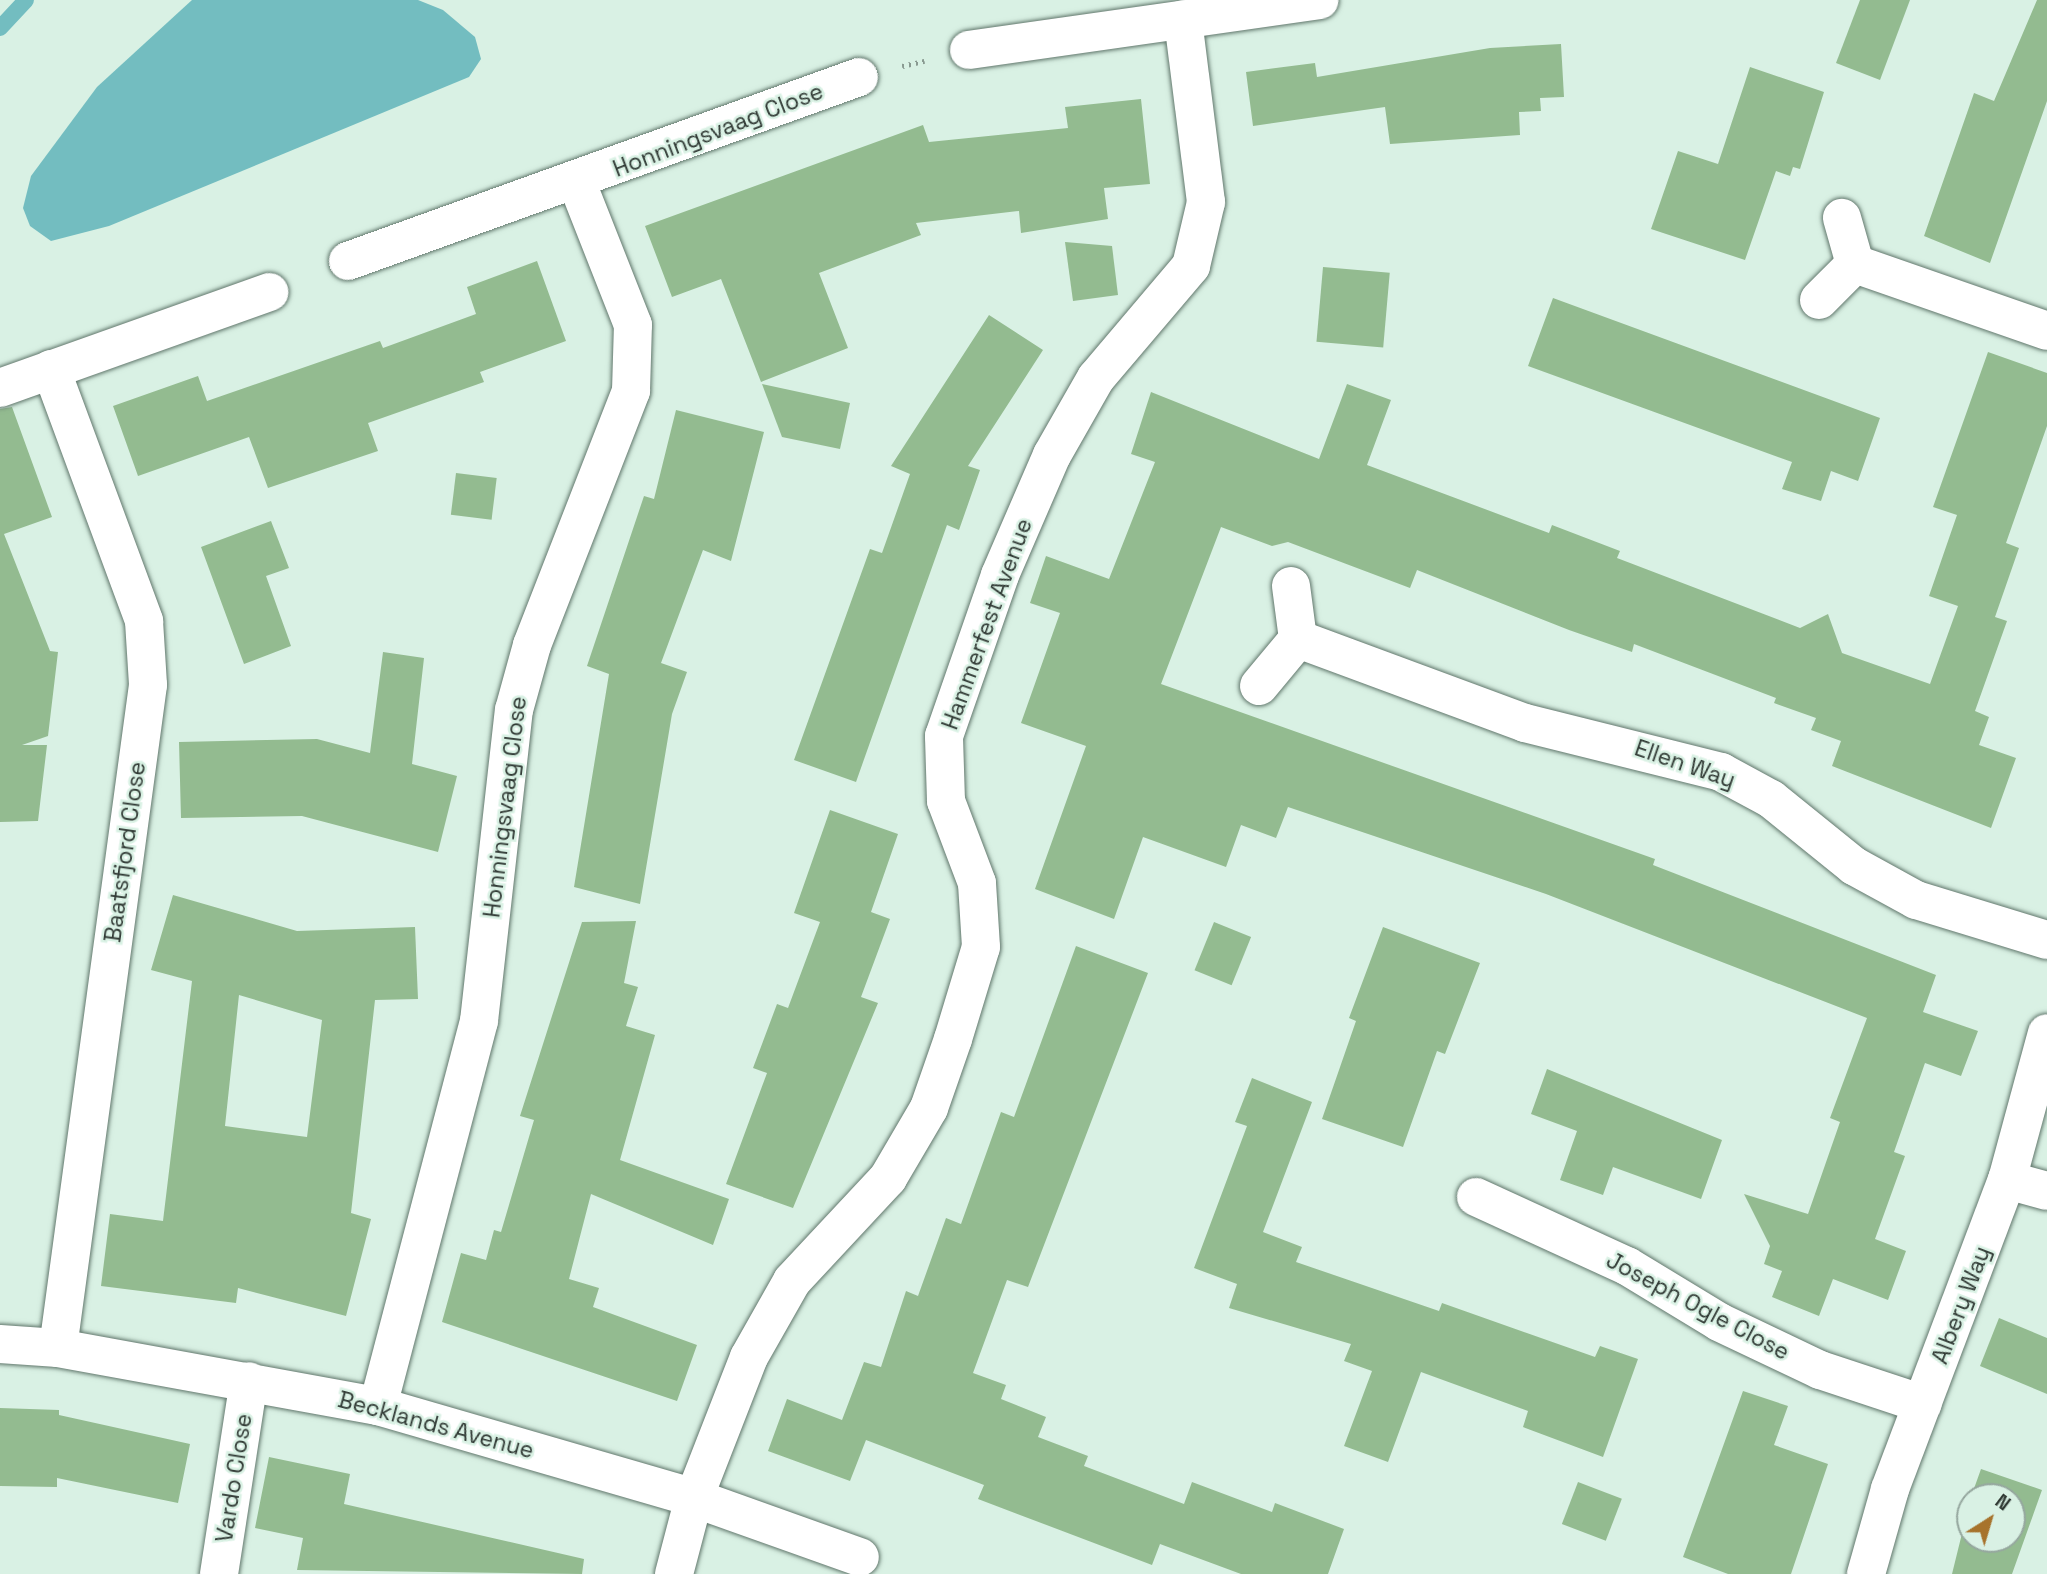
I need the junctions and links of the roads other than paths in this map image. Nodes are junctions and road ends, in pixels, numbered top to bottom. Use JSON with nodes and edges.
{"nodes":[{"id":1,"x":1319,"y":0,"type":"edge"},
{"id":2,"x":1183,"y":19,"type":"junction"},
{"id":3,"x":970,"y":50,"type":"road end"},
{"id":4,"x":859,"y":77,"type":"road end"},
{"id":5,"x":577,"y":183,"type":"junction"},
{"id":6,"x":1842,"y":218,"type":"dead end"},
{"id":7,"x":348,"y":261,"type":"dead end"},
{"id":8,"x":1854,"y":264,"type":"junction"},
{"id":9,"x":269,"y":292,"type":"dead end"},
{"id":10,"x":1819,"y":300,"type":"dead end"},
{"id":11,"x":2047,"y":331,"type":"edge"},
{"id":12,"x":51,"y":369,"type":"junction"},
{"id":13,"x":0,"y":388,"type":"edge"},
{"id":14,"x":1291,"y":586,"type":"dead end"},
{"id":15,"x":1297,"y":639,"type":"junction"},
{"id":16,"x":1259,"y":686,"type":"dead end"},
{"id":17,"x":2047,"y":940,"type":"edge"},
{"id":18,"x":2047,"y":1033,"type":"edge"},
{"id":19,"x":2007,"y":1180,"type":"junction"},
{"id":20,"x":2047,"y":1191,"type":"edge"},
{"id":21,"x":1476,"y":1197,"type":"dead end"},
{"id":22,"x":0,"y":1344,"type":"edge"},
{"id":23,"x":58,"y":1348,"type":"junction"},
{"id":24,"x":249,"y":1381,"type":"junction"},
{"id":25,"x":1923,"y":1404,"type":"junction"},
{"id":26,"x":378,"y":1406,"type":"junction"},
{"id":27,"x":694,"y":1498,"type":"junction"},
{"id":28,"x":860,"y":1557,"type":"dead end"},
{"id":29,"x":219,"y":1574,"type":"edge"},
{"id":30,"x":674,"y":1574,"type":"edge"},
{"id":31,"x":1866,"y":1574,"type":"edge"}],
"edges":[{"from":1,"to":2,"type":"street"},
{"from":2,"to":3,"type":"street"},
{"from":2,"to":27,"type":"street","name":"Hammerfest Avenue"},
{"from":4,"to":5,"type":"street","name":"Honningsvaag Close"},
{"from":5,"to":7,"type":"street","name":"Honningsvaag Close"},
{"from":5,"to":26,"type":"street","name":"Honningsvaag Close"},
{"from":6,"to":8,"type":"street"},
{"from":8,"to":10,"type":"street"},
{"from":8,"to":11,"type":"street"},
{"from":9,"to":12,"type":"street"},
{"from":12,"to":13,"type":"street"},
{"from":12,"to":23,"type":"street","name":"Baatsfjord Close"},
{"from":14,"to":15,"type":"street"},
{"from":15,"to":16,"type":"street"},
{"from":15,"to":17,"type":"street","name":"Ellen Way"},
{"from":18,"to":19,"type":"street","name":"Albery Way"},
{"from":19,"to":20,"type":"street"},
{"from":19,"to":25,"type":"street","name":"Albery Way"},
{"from":21,"to":25,"type":"street","name":"Joseph Ogle Close"},
{"from":22,"to":23,"type":"street","name":"Becklands Avenue"},
{"from":23,"to":24,"type":"street","name":"Becklands Avenue"},
{"from":24,"to":26,"type":"street","name":"Becklands Avenue"},
{"from":24,"to":29,"type":"street","name":"Vardo Close"},
{"from":25,"to":31,"type":"street","name":"Albery Way"},
{"from":26,"to":27,"type":"street","name":"Becklands Avenue"},
{"from":27,"to":28,"type":"street","name":"Becklands Avenue"},
{"from":27,"to":30,"type":"street","name":"Hammerfest Avenue"}]}
